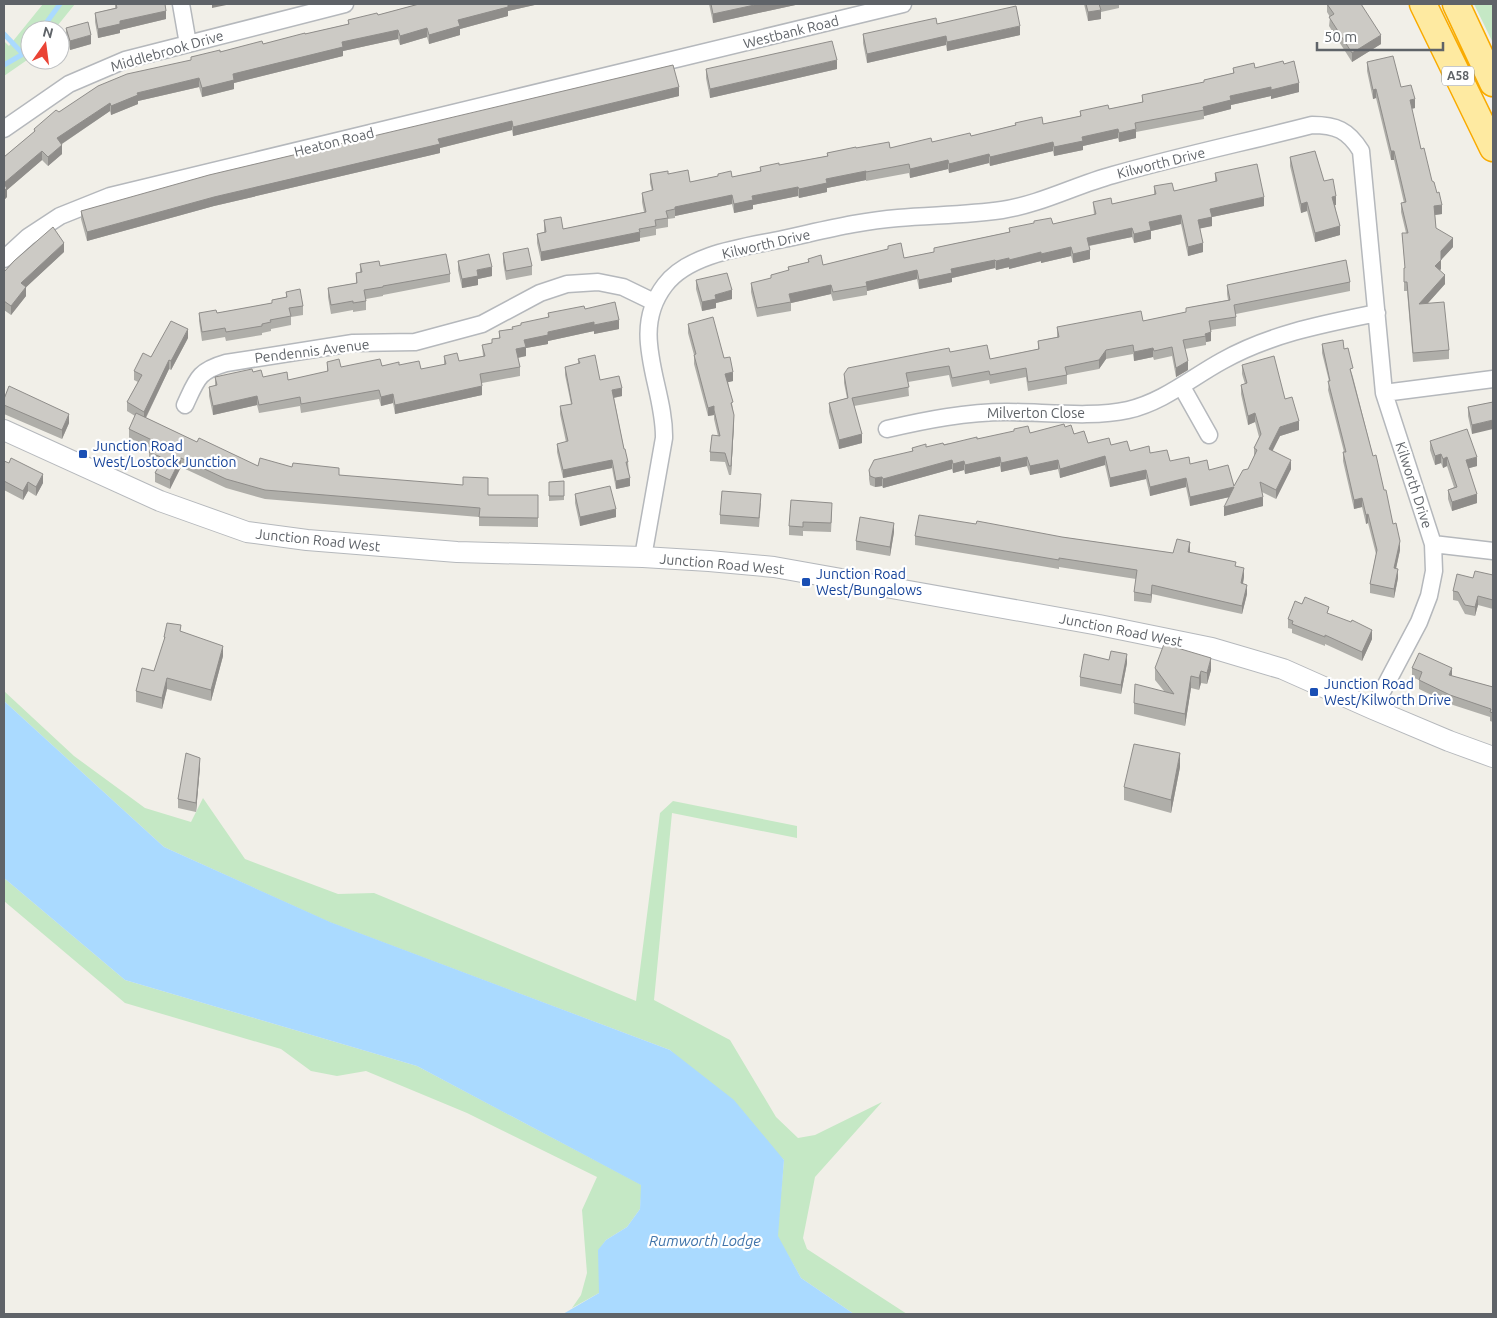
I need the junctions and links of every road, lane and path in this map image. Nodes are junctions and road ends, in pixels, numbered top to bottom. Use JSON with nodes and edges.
{"nodes":[{"id":1,"x":182,"y":4,"type":"edge"},
{"id":2,"x":344,"y":4,"type":"edge"},
{"id":3,"x":903,"y":4,"type":"edge"},
{"id":4,"x":1423,"y":4,"type":"edge"},
{"id":5,"x":1456,"y":4,"type":"edge"},
{"id":6,"x":188,"y":44,"type":"junction"},
{"id":7,"x":679,"y":59,"type":"joint"},
{"id":8,"x":1493,"y":83,"type":"edge"},
{"id":9,"x":4,"y":129,"type":"edge"},
{"id":10,"x":1493,"y":148,"type":"edge"},
{"id":11,"x":4,"y":259,"type":"edge"},
{"id":12,"x":654,"y":302,"type":"junction"},
{"id":13,"x":1377,"y":313,"type":"junction"},
{"id":14,"x":1493,"y":379,"type":"edge"},
{"id":15,"x":1182,"y":387,"type":"junction"},
{"id":16,"x":1384,"y":393,"type":"junction"},
{"id":17,"x":185,"y":405,"type":"dead end"},
{"id":18,"x":887,"y":429,"type":"dead end"},
{"id":19,"x":4,"y":430,"type":"edge"},
{"id":20,"x":1209,"y":435,"type":"dead end"},
{"id":21,"x":1432,"y":544,"type":"junction"},
{"id":22,"x":1493,"y":551,"type":"edge"},
{"id":23,"x":643,"y":557,"type":"junction"},
{"id":24,"x":1373,"y":709,"type":"junction"},
{"id":25,"x":1493,"y":756,"type":"edge"}],
"edges":[{"from":1,"to":6,"type":"street"},
{"from":2,"to":6,"type":"street","name":"Middlebrook Drive"},
{"from":3,"to":7,"type":"street","name":"Westbank Road"},
{"from":4,"to":10,"type":"highway","number":"A58"},
{"from":5,"to":8,"type":"highway","number":"A58"},
{"from":6,"to":9,"type":"street","name":"Middlebrook Drive"},
{"from":7,"to":11,"type":"street","name":"Heaton Road"},
{"from":12,"to":13,"type":"street","name":"Kilworth Drive"},
{"from":12,"to":17,"type":"street","name":"Pendennis Avenue"},
{"from":12,"to":23,"type":"street","name":"Kilworth Drive"},
{"from":13,"to":15,"type":"street","name":"Milverton Close"},
{"from":13,"to":16,"type":"street","name":"Kilworth Drive"},
{"from":14,"to":16,"type":"street"},
{"from":15,"to":18,"type":"street","name":"Milverton Close"},
{"from":15,"to":20,"type":"street"},
{"from":16,"to":21,"type":"street","name":"Kilworth Drive"},
{"from":19,"to":23,"type":"street","name":"Junction Road West"},
{"from":21,"to":22,"type":"street"},
{"from":21,"to":24,"type":"street","name":"Kilworth Drive"},
{"from":23,"to":24,"type":"street","name":"Junction Road West"},
{"from":24,"to":25,"type":"street","name":"Junction Road West"}]}
